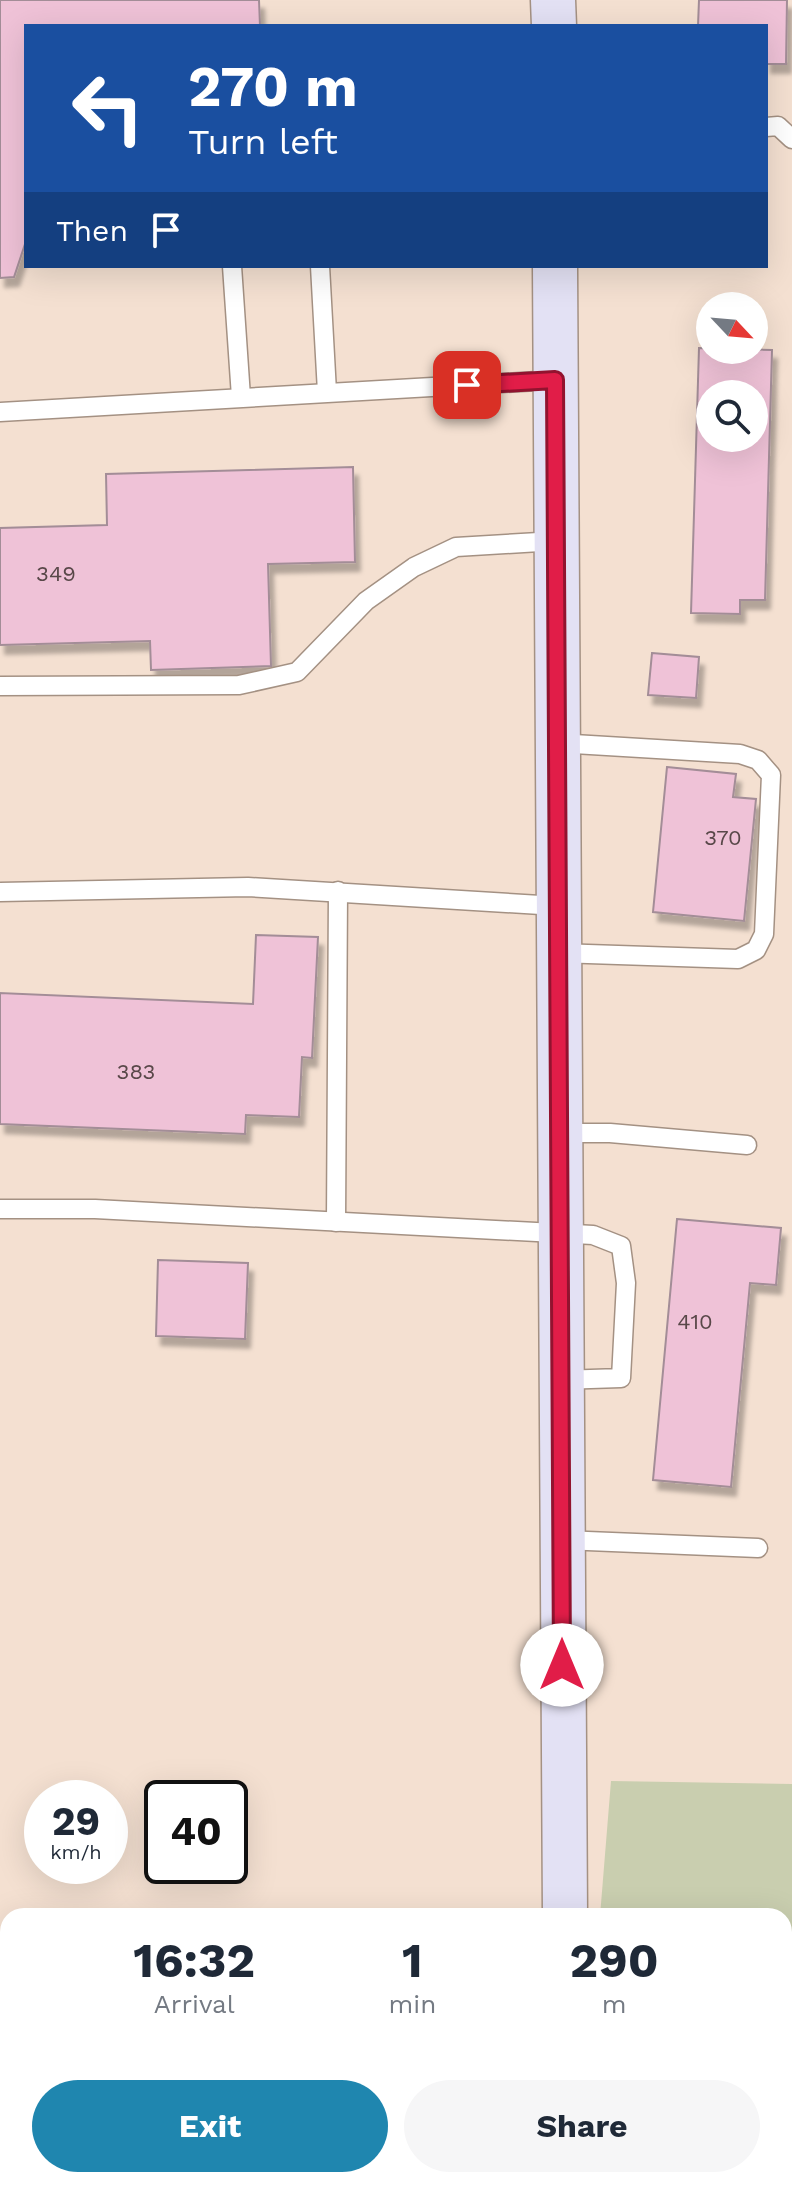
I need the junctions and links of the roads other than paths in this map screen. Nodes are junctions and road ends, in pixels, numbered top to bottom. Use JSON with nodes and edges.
{"nodes":[{"id":1,"x":553,"y":0,"type":"edge"},
{"id":2,"x":554,"y":24,"type":"edge"},
{"id":3,"x":768,"y":127,"type":"edge"},
{"id":4,"x":792,"y":139,"type":"edge"},
{"id":5,"x":232,"y":268,"type":"edge"},
{"id":6,"x":320,"y":268,"type":"edge"},
{"id":7,"x":555,"y":268,"type":"edge"},
{"id":8,"x":555,"y":380,"type":"junction"},
{"id":9,"x":327,"y":392,"type":"junction"},
{"id":10,"x":241,"y":397,"type":"junction"},
{"id":11,"x":0,"y":412,"type":"edge"},
{"id":12,"x":556,"y":541,"type":"junction"},
{"id":13,"x":0,"y":686,"type":"edge"},
{"id":14,"x":557,"y":743,"type":"junction"},
{"id":15,"x":338,"y":891,"type":"junction"},
{"id":16,"x":0,"y":892,"type":"edge"},
{"id":17,"x":557,"y":906,"type":"junction"},
{"id":18,"x":558,"y":953,"type":"junction"},
{"id":19,"x":559,"y":1133,"type":"junction"},
{"id":20,"x":747,"y":1145,"type":"dead end"},
{"id":21,"x":0,"y":1209,"type":"edge"},
{"id":22,"x":336,"y":1222,"type":"junction"},
{"id":23,"x":559,"y":1232,"type":"junction"},
{"id":24,"x":560,"y":1380,"type":"junction"},
{"id":25,"x":561,"y":1540,"type":"junction"},
{"id":26,"x":758,"y":1548,"type":"dead end"},
{"id":27,"x":565,"y":1908,"type":"edge"}],
"edges":[{"from":1,"to":2,"type":"street"},
{"from":3,"to":4,"type":"lane"},
{"from":5,"to":10,"type":"lane"},
{"from":6,"to":9,"type":"lane"},
{"from":7,"to":8,"type":"street"},
{"from":8,"to":9,"type":"lane"},
{"from":8,"to":12,"type":"street"},
{"from":9,"to":10,"type":"lane"},
{"from":10,"to":11,"type":"lane"},
{"from":12,"to":13,"type":"lane"},
{"from":12,"to":14,"type":"street"},
{"from":14,"to":17,"type":"street"},
{"from":14,"to":18,"type":"lane"},
{"from":15,"to":16,"type":"lane"},
{"from":15,"to":17,"type":"lane"},
{"from":15,"to":22,"type":"lane"},
{"from":17,"to":18,"type":"street"},
{"from":18,"to":19,"type":"street"},
{"from":19,"to":20,"type":"lane"},
{"from":19,"to":23,"type":"street"},
{"from":21,"to":22,"type":"lane"},
{"from":22,"to":23,"type":"lane"},
{"from":23,"to":24,"type":"street"},
{"from":23,"to":24,"type":"lane"},
{"from":24,"to":25,"type":"street"},
{"from":25,"to":26,"type":"lane"},
{"from":25,"to":27,"type":"street"}]}
